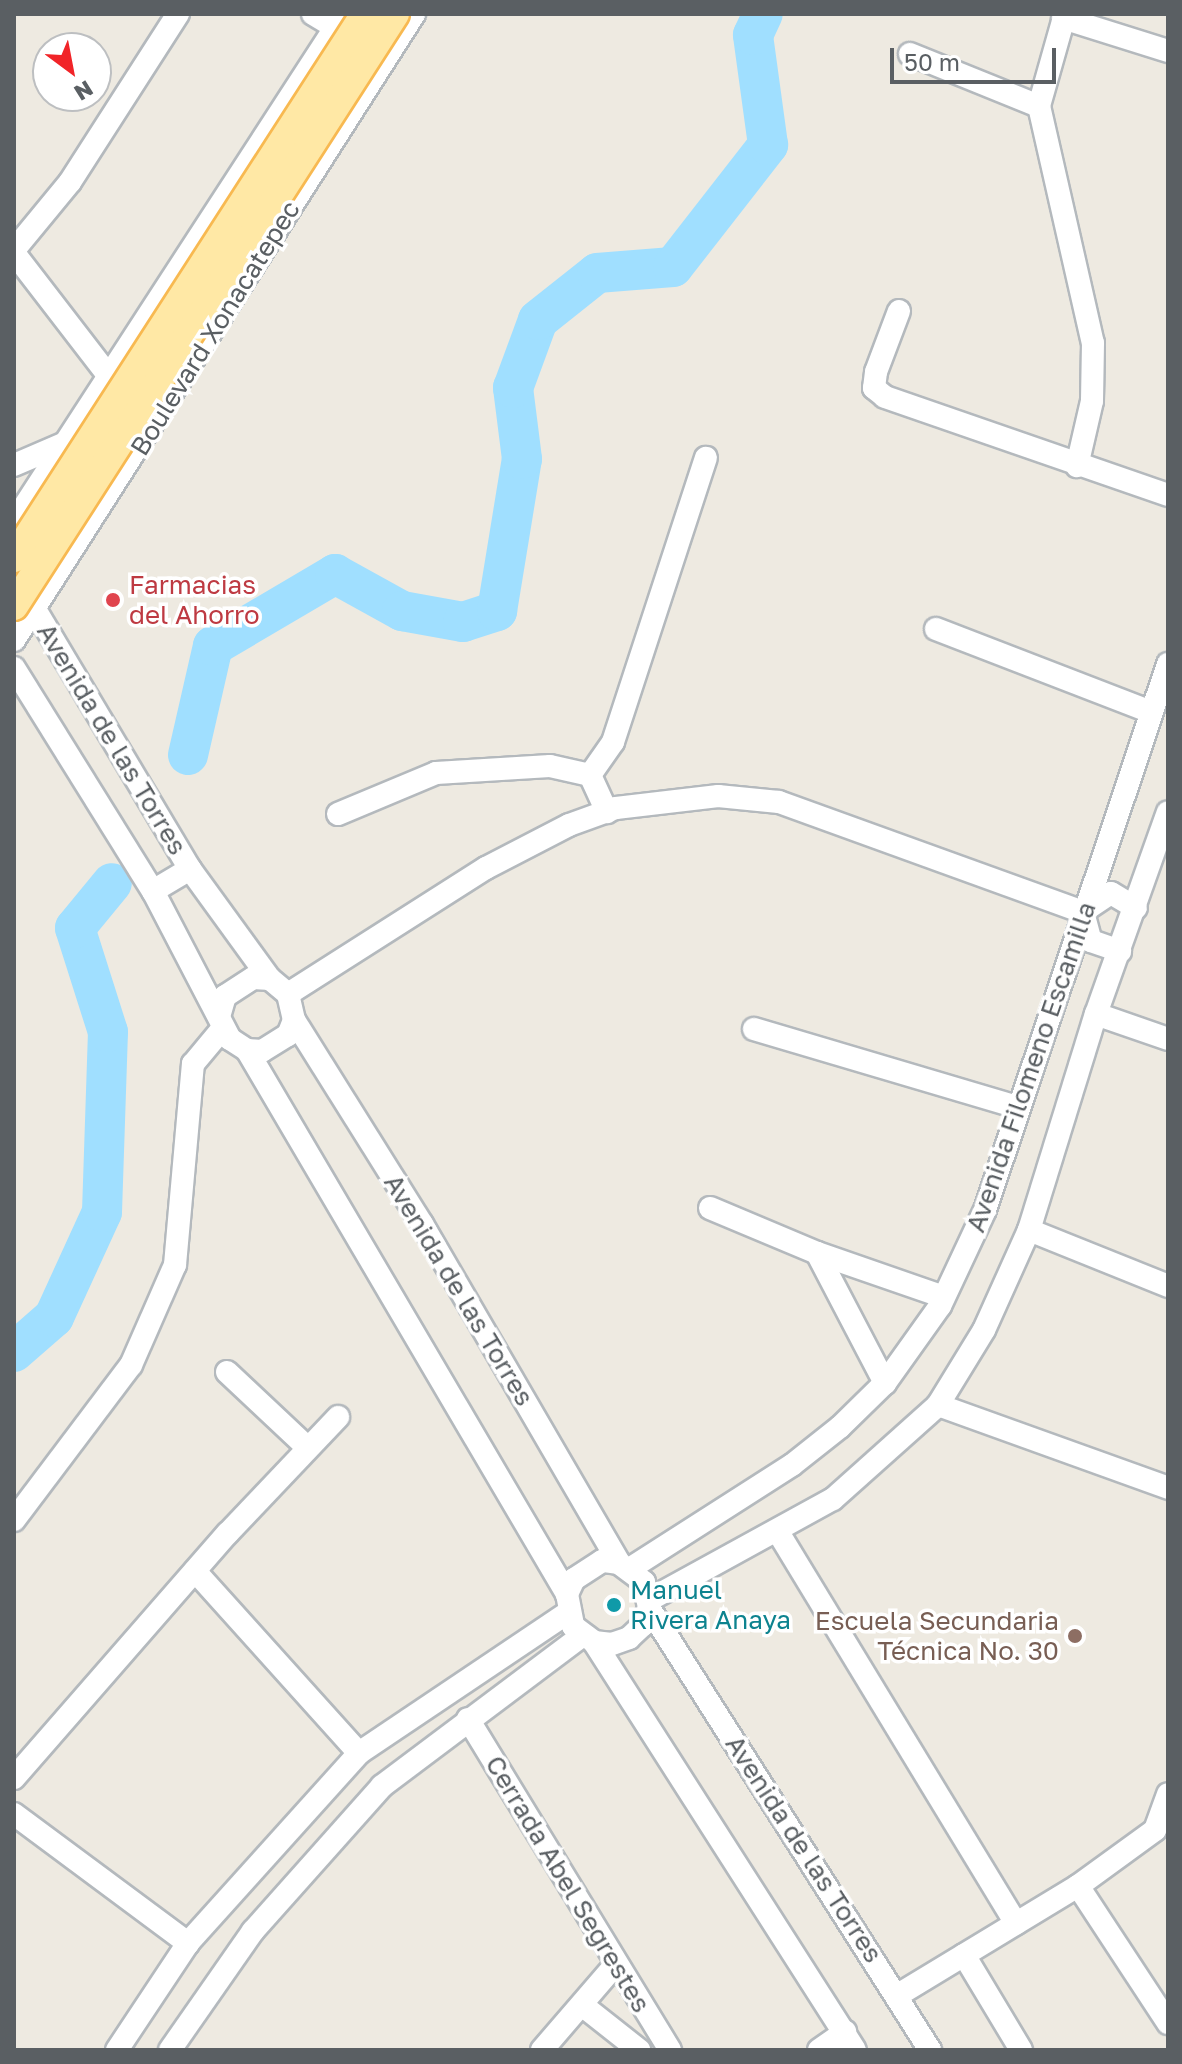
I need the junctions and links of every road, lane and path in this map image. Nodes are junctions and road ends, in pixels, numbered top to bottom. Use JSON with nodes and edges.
{"nodes":[{"id":1,"x":178,"y":14,"type":"edge"},
{"id":2,"x":313,"y":14,"type":"edge"},
{"id":3,"x":365,"y":14,"type":"edge"},
{"id":4,"x":395,"y":14,"type":"edge"},
{"id":5,"x":414,"y":14,"type":"edge"},
{"id":6,"x":1064,"y":16,"type":"edge"},
{"id":7,"x":340,"y":21,"type":"edge"},
{"id":8,"x":1168,"y":51,"type":"edge"},
{"id":9,"x":910,"y":54,"type":"dead end"},
{"id":10,"x":1039,"y":106,"type":"junction"},
{"id":11,"x":14,"y":251,"type":"edge"},
{"id":12,"x":899,"y":311,"type":"dead end"},
{"id":13,"x":108,"y":375,"type":"junction"},
{"id":14,"x":64,"y":443,"type":"junction"},
{"id":15,"x":706,"y":458,"type":"dead end"},
{"id":16,"x":14,"y":465,"type":"edge"},
{"id":17,"x":1077,"y":466,"type":"junction"},
{"id":18,"x":1168,"y":495,"type":"edge"},
{"id":19,"x":28,"y":500,"type":"junction"},
{"id":20,"x":14,"y":522,"type":"edge"},
{"id":21,"x":82,"y":537,"type":"junction"},
{"id":22,"x":14,"y":558,"type":"edge"},
{"id":23,"x":14,"y":574,"type":"edge"},
{"id":24,"x":24,"y":608,"type":"edge"},
{"id":25,"x":936,"y":629,"type":"dead end"},
{"id":26,"x":14,"y":640,"type":"edge"},
{"id":27,"x":1168,"y":664,"type":"edge"},
{"id":28,"x":14,"y":668,"type":"edge"},
{"id":29,"x":1151,"y":712,"type":"junction"},
{"id":30,"x":590,"y":775,"type":"junction"},
{"id":31,"x":607,"y":812,"type":"junction"},
{"id":32,"x":338,"y":814,"type":"dead end"},
{"id":33,"x":1165,"y":827,"type":"edge"},
{"id":34,"x":190,"y":869,"type":"junction"},
{"id":35,"x":153,"y":891,"type":"junction"},
{"id":36,"x":1136,"y":908,"type":"junction"},
{"id":37,"x":1083,"y":912,"type":"junction"},
{"id":38,"x":1120,"y":951,"type":"junction"},
{"id":39,"x":270,"y":979,"type":"junction"},
{"id":40,"x":288,"y":994,"type":"junction"},
{"id":41,"x":1096,"y":1014,"type":"junction"},
{"id":42,"x":222,"y":1020,"type":"junction"},
{"id":43,"x":294,"y":1020,"type":"junction"},
{"id":44,"x":754,"y":1029,"type":"dead end"},
{"id":45,"x":1168,"y":1039,"type":"edge"},
{"id":46,"x":247,"y":1050,"type":"junction"},
{"id":47,"x":1018,"y":1107,"type":"junction"},
{"id":48,"x":710,"y":1208,"type":"dead end"},
{"id":49,"x":1029,"y":1230,"type":"junction"},
{"id":50,"x":817,"y":1253,"type":"junction"},
{"id":51,"x":1168,"y":1286,"type":"edge"},
{"id":52,"x":944,"y":1297,"type":"junction"},
{"id":53,"x":227,"y":1372,"type":"dead end"},
{"id":54,"x":885,"y":1383,"type":"junction"},
{"id":55,"x":938,"y":1405,"type":"junction"},
{"id":56,"x":338,"y":1417,"type":"dead end"},
{"id":57,"x":308,"y":1448,"type":"junction"},
{"id":58,"x":1168,"y":1488,"type":"edge"},
{"id":59,"x":14,"y":1520,"type":"edge"},
{"id":60,"x":778,"y":1532,"type":"junction"},
{"id":61,"x":625,"y":1565,"type":"junction"},
{"id":62,"x":195,"y":1571,"type":"junction"},
{"id":63,"x":567,"y":1603,"type":"junction"},
{"id":64,"x":649,"y":1604,"type":"junction"},
{"id":65,"x":588,"y":1639,"type":"junction"},
{"id":66,"x":468,"y":1719,"type":"junction"},
{"id":67,"x":359,"y":1753,"type":"junction"},
{"id":68,"x":14,"y":1778,"type":"edge"},
{"id":69,"x":1168,"y":1794,"type":"edge"},
{"id":70,"x":14,"y":1814,"type":"edge"},
{"id":71,"x":1078,"y":1886,"type":"junction"},
{"id":72,"x":1016,"y":1923,"type":"junction"},
{"id":73,"x":188,"y":1943,"type":"junction"},
{"id":74,"x":964,"y":1955,"type":"junction"},
{"id":75,"x":616,"y":1964,"type":"junction"},
{"id":76,"x":898,"y":1995,"type":"junction"},
{"id":77,"x":582,"y":2005,"type":"junction"},
{"id":78,"x":1168,"y":2023,"type":"edge"},
{"id":79,"x":850,"y":2041,"type":"edge"},
{"id":80,"x":117,"y":2050,"type":"edge"},
{"id":81,"x":170,"y":2050,"type":"edge"},
{"id":82,"x":542,"y":2050,"type":"edge"},
{"id":83,"x":639,"y":2050,"type":"edge"},
{"id":84,"x":670,"y":2050,"type":"edge"},
{"id":85,"x":819,"y":2050,"type":"edge"},
{"id":86,"x":930,"y":2050,"type":"edge"},
{"id":87,"x":1021,"y":2050,"type":"edge"}],
"edges":[{"from":1,"to":11,"type":"street"},
{"from":2,"to":7,"type":"street"},
{"from":3,"to":22,"type":"main road","name":"Boulevard Xonacatepec","bridge":true},
{"from":4,"to":24,"type":"main road","name":"Boulevard Xonacatepec","bridge":true},
{"from":5,"to":21,"type":"street","name":"Boulevard Xonacatepec"},
{"from":6,"to":8,"type":"street"},
{"from":6,"to":10,"type":"street"},
{"from":7,"to":13,"type":"street"},
{"from":9,"to":10,"type":"street"},
{"from":10,"to":17,"type":"street"},
{"from":11,"to":13,"type":"street"},
{"from":12,"to":17,"type":"street"},
{"from":13,"to":14,"type":"street"},
{"from":14,"to":16,"type":"street"},
{"from":14,"to":19,"type":"street"},
{"from":15,"to":30,"type":"street"},
{"from":17,"to":18,"type":"street"},
{"from":19,"to":20,"type":"street"},
{"from":19,"to":21,"type":"street"},
{"from":21,"to":24,"type":"street","name":"Boulevard Xonacatepec"},
{"from":23,"to":24,"type":"street","name":"Avenida de las Torres"},
{"from":24,"to":26,"type":"street","name":"Boulevard Xonacatepec"},
{"from":24,"to":34,"type":"street","name":"Avenida de las Torres"},
{"from":25,"to":29,"type":"street"},
{"from":27,"to":29,"type":"street","name":"Avenida Filomeno Escamilla"},
{"from":28,"to":35,"type":"street","name":"Avenida de las Torres"},
{"from":29,"to":37,"type":"street","name":"Avenida Filomeno Escamilla"},
{"from":30,"to":31,"type":"street"},
{"from":30,"to":32,"type":"street"},
{"from":31,"to":37,"type":"street"},
{"from":31,"to":40,"type":"street"},
{"from":33,"to":36,"type":"street","name":"Avenida Filomeno Escamilla"},
{"from":34,"to":35,"type":"street"},
{"from":34,"to":39,"type":"street","name":"Avenida de las Torres"},
{"from":35,"to":42,"type":"street","name":"Avenida de las Torres"},
{"from":36,"to":37,"type":"street"},
{"from":36,"to":38,"type":"street","name":"Avenida Filomeno Escamilla"},
{"from":37,"to":38,"type":"street"},
{"from":37,"to":47,"type":"street","name":"Avenida Filomeno Escamilla"},
{"from":38,"to":41,"type":"street","name":"Avenida Filomeno Escamilla"},
{"from":39,"to":40,"type":"street"},
{"from":39,"to":42,"type":"street"},
{"from":40,"to":43,"type":"street"},
{"from":41,"to":45,"type":"street"},
{"from":41,"to":49,"type":"street","name":"Avenida Filomeno Escamilla"},
{"from":42,"to":46,"type":"street"},
{"from":42,"to":59,"type":"street"},
{"from":43,"to":46,"type":"street"},
{"from":43,"to":61,"type":"street","name":"Avenida de las Torres"},
{"from":44,"to":47,"type":"street"},
{"from":46,"to":63,"type":"street"},
{"from":47,"to":52,"type":"street","name":"Avenida Filomeno Escamilla"},
{"from":48,"to":50,"type":"street"},
{"from":49,"to":51,"type":"street"},
{"from":49,"to":55,"type":"street","name":"Avenida Filomeno Escamilla"},
{"from":50,"to":52,"type":"street"},
{"from":50,"to":54,"type":"street"},
{"from":52,"to":54,"type":"street","name":"Avenida Filomeno Escamilla"},
{"from":53,"to":57,"type":"street"},
{"from":54,"to":61,"type":"street","name":"Avenida Filomeno Escamilla"},
{"from":55,"to":58,"type":"street"},
{"from":55,"to":60,"type":"street","name":"Avenida Filomeno Escamilla"},
{"from":56,"to":57,"type":"street"},
{"from":57,"to":62,"type":"street"},
{"from":60,"to":64,"type":"street","name":"Avenida Filomeno Escamilla"},
{"from":60,"to":72,"type":"street"},
{"from":61,"to":63,"type":"street"},
{"from":61,"to":64,"type":"street"},
{"from":62,"to":67,"type":"street"},
{"from":62,"to":68,"type":"street"},
{"from":63,"to":65,"type":"street"},
{"from":63,"to":67,"type":"street"},
{"from":64,"to":65,"type":"street"},
{"from":64,"to":76,"type":"street","name":"Avenida de las Torres"},
{"from":65,"to":66,"type":"street"},
{"from":65,"to":79,"type":"street"},
{"from":66,"to":75,"type":"street","name":"Cerrada Abel Segrestes"},
{"from":66,"to":81,"type":"street"},
{"from":67,"to":73,"type":"street"},
{"from":69,"to":71,"type":"street"},
{"from":70,"to":73,"type":"street"},
{"from":71,"to":72,"type":"street"},
{"from":71,"to":78,"type":"street"},
{"from":72,"to":74,"type":"street"},
{"from":73,"to":80,"type":"street"},
{"from":74,"to":76,"type":"street"},
{"from":74,"to":87,"type":"street"},
{"from":75,"to":77,"type":"street"},
{"from":75,"to":84,"type":"street","name":"Cerrada Abel Segrestes"},
{"from":76,"to":86,"type":"street","name":"Avenida de las Torres"},
{"from":77,"to":82,"type":"street"},
{"from":77,"to":83,"type":"street"},
{"from":79,"to":85,"type":"street"}]}
